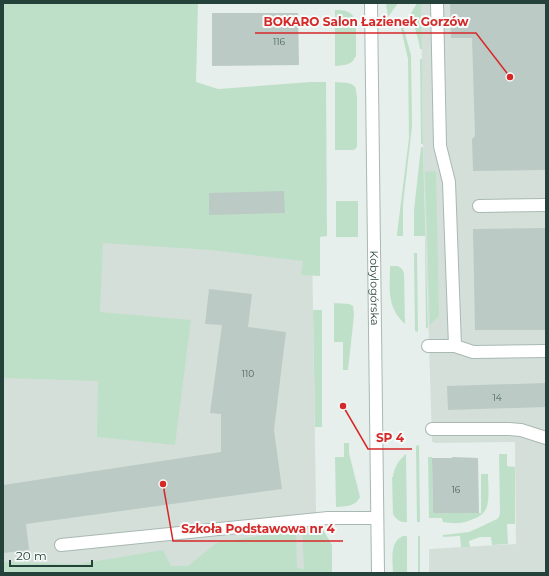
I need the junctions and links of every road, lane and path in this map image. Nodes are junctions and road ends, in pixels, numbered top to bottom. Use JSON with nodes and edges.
{"nodes":[{"id":1,"x":371,"y":3,"type":"edge"},
{"id":2,"x":437,"y":3,"type":"edge"},
{"id":3,"x":546,"y":205,"type":"edge"},
{"id":4,"x":479,"y":206,"type":"dead end"},
{"id":5,"x":428,"y":346,"type":"dead end"},
{"id":6,"x":455,"y":346,"type":"junction"},
{"id":7,"x":546,"y":351,"type":"edge"},
{"id":8,"x":432,"y":429,"type":"dead end"},
{"id":9,"x":546,"y":438,"type":"edge"},
{"id":10,"x":377,"y":518,"type":"junction"},
{"id":11,"x":61,"y":545,"type":"dead end"},
{"id":12,"x":378,"y":573,"type":"edge"}],
"edges":[{"from":1,"to":10,"type":"street","name":"Kobylogórska"},
{"from":2,"to":6,"type":"street"},
{"from":3,"to":4,"type":"street"},
{"from":5,"to":6,"type":"street"},
{"from":6,"to":7,"type":"street"},
{"from":8,"to":9,"type":"street"},
{"from":10,"to":11,"type":"street"},
{"from":10,"to":12,"type":"street","name":"Kobylogórska"}]}
